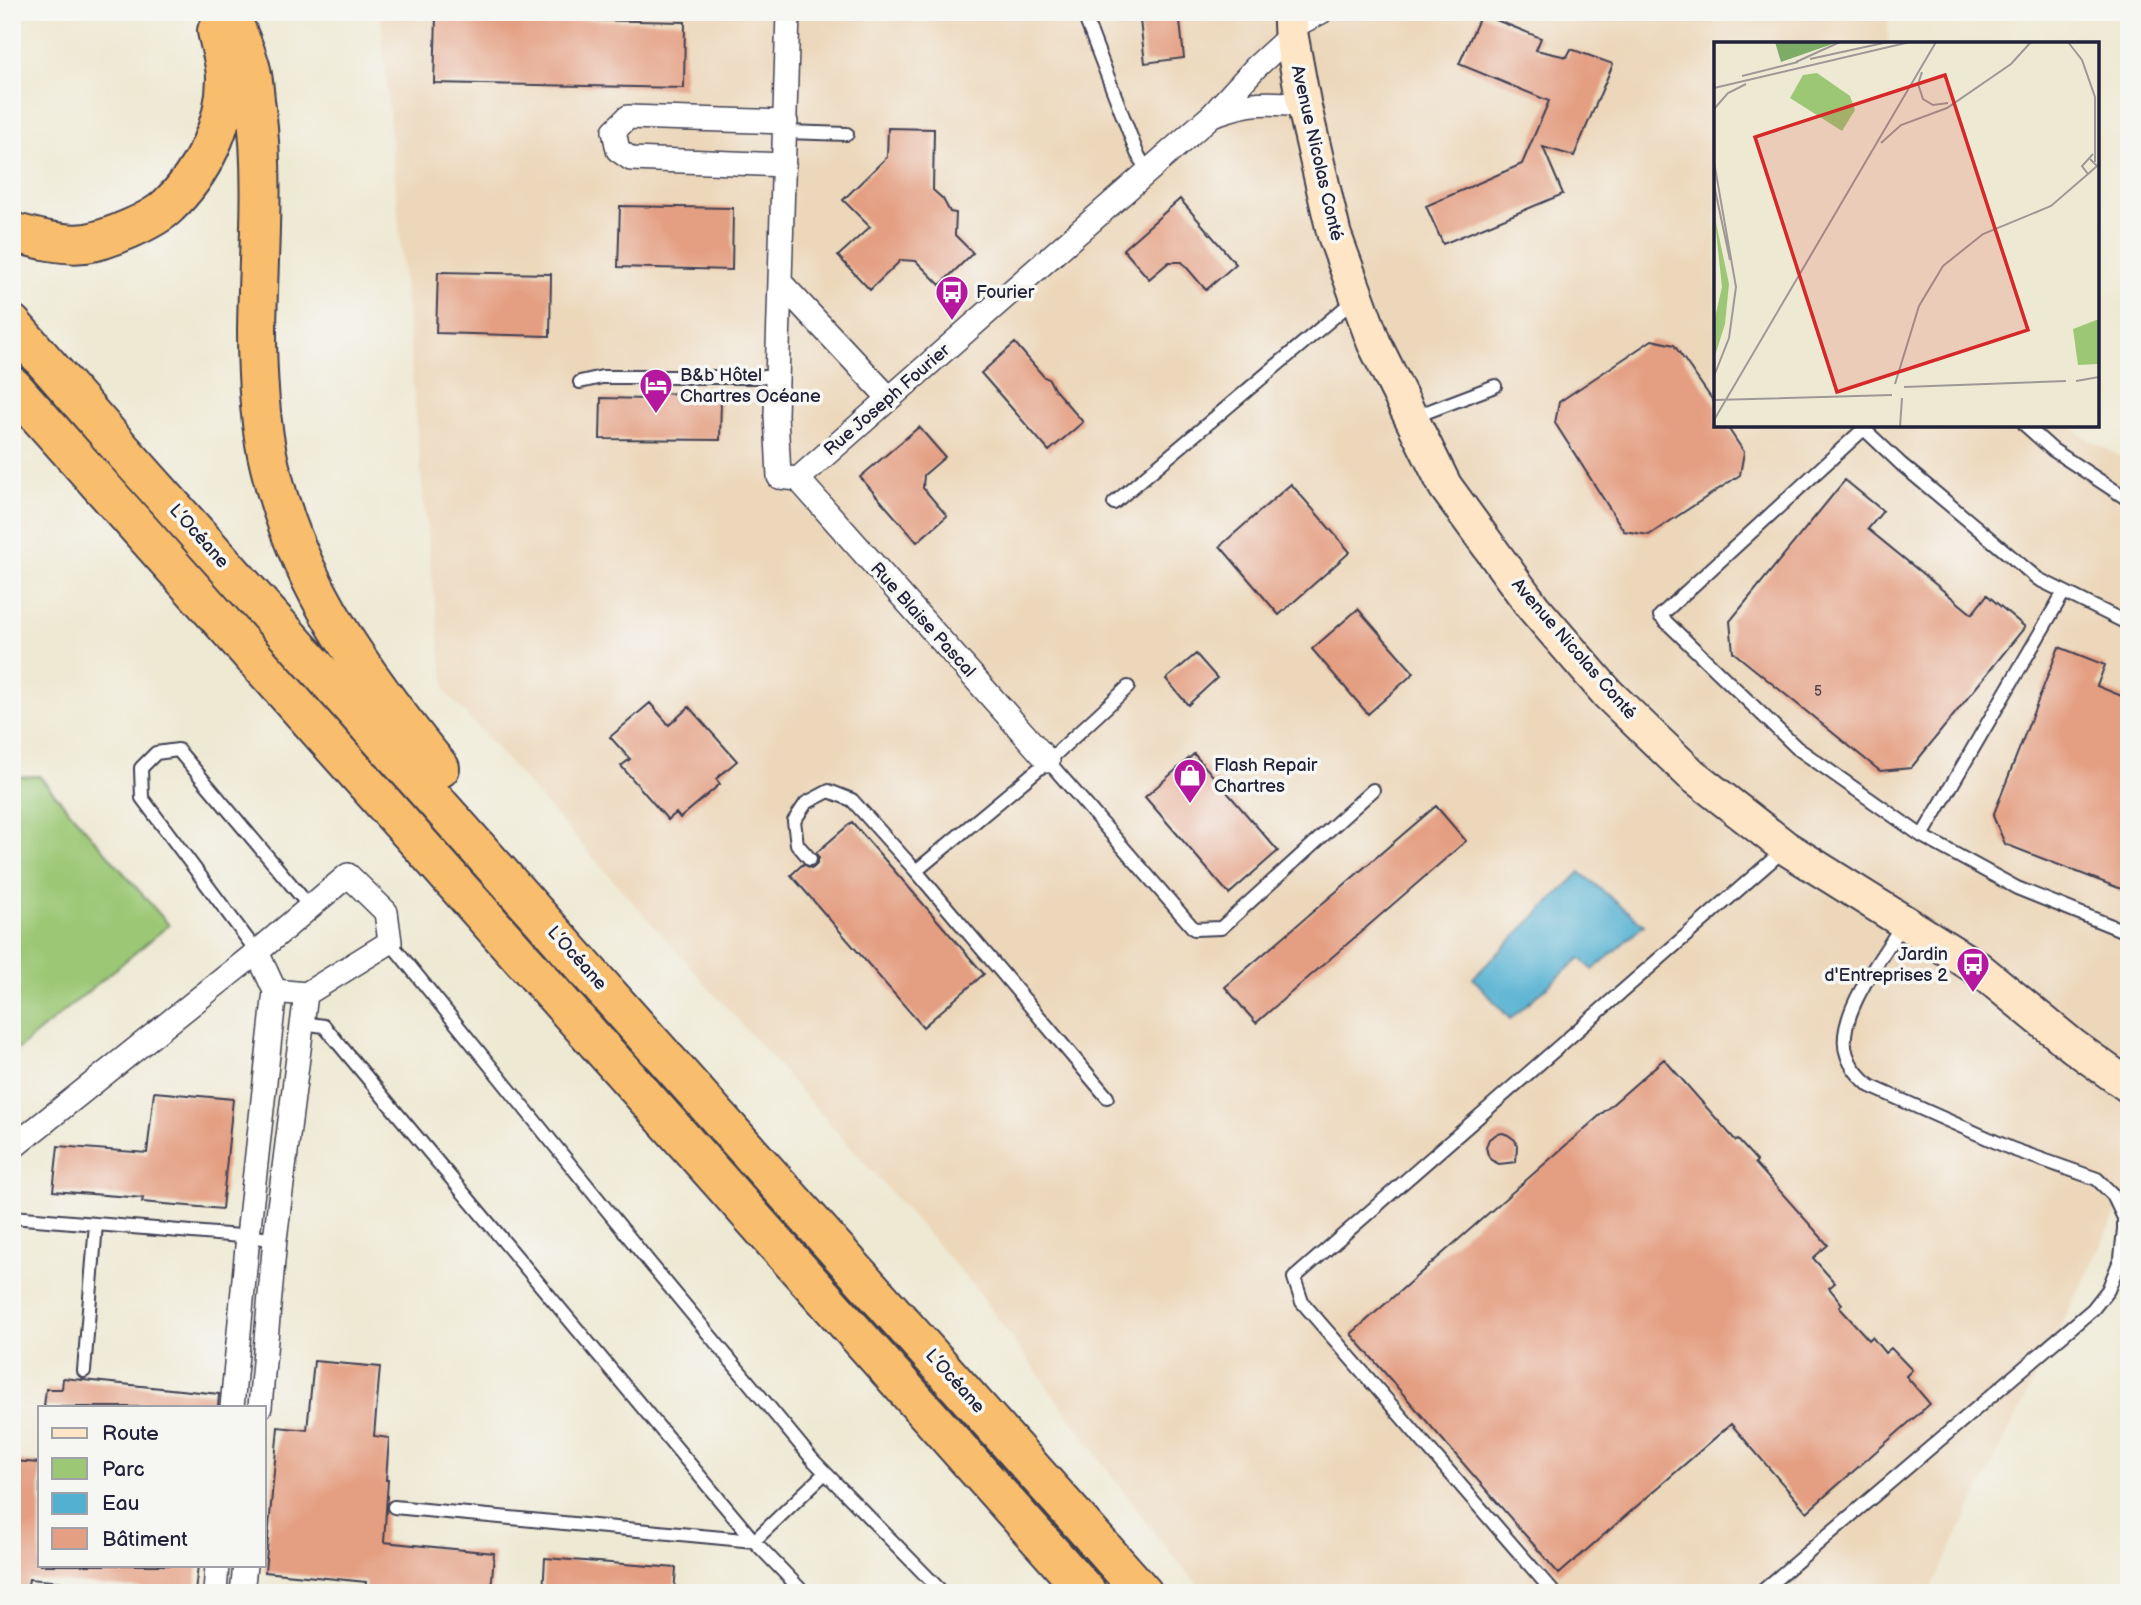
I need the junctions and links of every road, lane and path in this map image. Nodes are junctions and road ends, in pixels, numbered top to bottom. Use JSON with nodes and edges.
{"nodes":[{"id":1,"x":211,"y":12,"type":"edge"},
{"id":2,"x":229,"y":12,"type":"edge"},
{"id":3,"x":788,"y":12,"type":"edge"},
{"id":4,"x":1083,"y":12,"type":"edge"},
{"id":5,"x":1298,"y":22,"type":"edge"},
{"id":6,"x":1304,"y":105,"type":"junction"},
{"id":7,"x":1212,"y":115,"type":"junction"},
{"id":8,"x":786,"y":127,"type":"junction"},
{"id":9,"x":847,"y":134,"type":"dead end"},
{"id":10,"x":784,"y":165,"type":"junction"},
{"id":11,"x":1147,"y":171,"type":"junction"},
{"id":12,"x":12,"y":232,"type":"edge"},
{"id":13,"x":780,"y":282,"type":"junction"},
{"id":14,"x":1357,"y":297,"type":"junction"},
{"id":15,"x":12,"y":324,"type":"edge"},
{"id":16,"x":777,"y":377,"type":"junction"},
{"id":17,"x":580,"y":382,"type":"dead end"},
{"id":18,"x":12,"y":386,"type":"edge"},
{"id":19,"x":1495,"y":386,"type":"dead end"},
{"id":20,"x":890,"y":398,"type":"junction"},
{"id":21,"x":1411,"y":418,"type":"junction"},
{"id":22,"x":1866,"y":427,"type":"edge"},
{"id":23,"x":2027,"y":427,"type":"edge"},
{"id":24,"x":789,"y":478,"type":"junction"},
{"id":25,"x":2129,"y":500,"type":"edge"},
{"id":26,"x":1114,"y":503,"type":"dead end"},
{"id":27,"x":2064,"y":592,"type":"junction"},
{"id":28,"x":2129,"y":624,"type":"edge"},
{"id":29,"x":1128,"y":687,"type":"dead end"},
{"id":30,"x":1048,"y":761,"type":"junction"},
{"id":31,"x":1373,"y":790,"type":"dead end"},
{"id":32,"x":1922,"y":836,"type":"junction"},
{"id":33,"x":469,"y":837,"type":"junction"},
{"id":34,"x":1786,"y":848,"type":"junction"},
{"id":35,"x":810,"y":859,"type":"dead end"},
{"id":36,"x":916,"y":871,"type":"junction"},
{"id":37,"x":310,"y":907,"type":"junction"},
{"id":38,"x":1904,"y":922,"type":"junction"},
{"id":39,"x":2129,"y":933,"type":"edge"},
{"id":40,"x":390,"y":942,"type":"junction"},
{"id":41,"x":257,"y":951,"type":"junction"},
{"id":42,"x":275,"y":991,"type":"junction"},
{"id":43,"x":306,"y":994,"type":"junction"},
{"id":44,"x":271,"y":1020,"type":"junction"},
{"id":45,"x":302,"y":1023,"type":"junction"},
{"id":46,"x":2129,"y":1086,"type":"edge"},
{"id":47,"x":1107,"y":1097,"type":"dead end"},
{"id":48,"x":12,"y":1148,"type":"edge"},
{"id":49,"x":12,"y":1217,"type":"edge"},
{"id":50,"x":96,"y":1224,"type":"junction"},
{"id":51,"x":248,"y":1236,"type":"junction"},
{"id":52,"x":275,"y":1239,"type":"junction"},
{"id":53,"x":84,"y":1371,"type":"dead end"},
{"id":54,"x":232,"y":1406,"type":"edge"},
{"id":55,"x":260,"y":1406,"type":"edge"},
{"id":56,"x":825,"y":1473,"type":"junction"},
{"id":57,"x":394,"y":1507,"type":"dead end"},
{"id":58,"x":754,"y":1541,"type":"junction"},
{"id":59,"x":217,"y":1566,"type":"edge"},
{"id":60,"x":245,"y":1566,"type":"edge"},
{"id":61,"x":215,"y":1593,"type":"edge"},
{"id":62,"x":242,"y":1593,"type":"edge"},
{"id":63,"x":804,"y":1593,"type":"edge"},
{"id":64,"x":943,"y":1593,"type":"edge"},
{"id":65,"x":1087,"y":1593,"type":"edge"},
{"id":66,"x":1143,"y":1593,"type":"edge"},
{"id":67,"x":1554,"y":1593,"type":"edge"},
{"id":68,"x":1760,"y":1593,"type":"edge"}],
"edges":[{"from":1,"to":12,"type":"highway"},
{"from":2,"to":33,"type":"highway"},
{"from":3,"to":8,"type":"street"},
{"from":4,"to":11,"type":"lane"},
{"from":5,"to":6,"type":"street","name":"Avenue Nicolas Conté"},
{"from":5,"to":7,"type":"street","name":"Rue Joseph Fourier"},
{"from":6,"to":7,"type":"street","name":"Rue Joseph Fourier"},
{"from":6,"to":14,"type":"street","name":"Avenue Nicolas Conté"},
{"from":7,"to":11,"type":"street","name":"Rue Joseph Fourier"},
{"from":8,"to":9,"type":"lane"},
{"from":8,"to":10,"type":"street"},
{"from":8,"to":10,"type":"street"},
{"from":10,"to":13,"type":"street"},
{"from":11,"to":20,"type":"street","name":"Rue Joseph Fourier"},
{"from":13,"to":16,"type":"street"},
{"from":13,"to":20,"type":"street"},
{"from":14,"to":21,"type":"street","name":"Avenue Nicolas Conté"},
{"from":14,"to":26,"type":"lane"},
{"from":15,"to":33,"type":"highway","name":"L’Océane"},
{"from":16,"to":17,"type":"lane"},
{"from":16,"to":24,"type":"street"},
{"from":18,"to":65,"type":"highway"},
{"from":19,"to":21,"type":"lane"},
{"from":20,"to":24,"type":"street","name":"Rue Joseph Fourier"},
{"from":21,"to":34,"type":"street","name":"Avenue Nicolas Conté"},
{"from":22,"to":27,"type":"lane"},
{"from":22,"to":32,"type":"lane"},
{"from":23,"to":25,"type":"lane"},
{"from":24,"to":30,"type":"street","name":"Rue Blaise Pascal"},
{"from":27,"to":28,"type":"lane"},
{"from":27,"to":32,"type":"lane"},
{"from":29,"to":30,"type":"lane"},
{"from":30,"to":31,"type":"lane"},
{"from":30,"to":36,"type":"lane"},
{"from":32,"to":39,"type":"lane"},
{"from":33,"to":66,"type":"highway","name":"L’Océane"},
{"from":34,"to":38,"type":"street","name":"Avenue Nicolas Conté"},
{"from":34,"to":67,"type":"lane"},
{"from":35,"to":36,"type":"lane"},
{"from":36,"to":47,"type":"lane"},
{"from":37,"to":40,"type":"street"},
{"from":37,"to":41,"type":"street"},
{"from":37,"to":41,"type":"lane"},
{"from":38,"to":46,"type":"street","name":"Avenue Nicolas Conté"},
{"from":38,"to":68,"type":"lane"},
{"from":40,"to":43,"type":"street"},
{"from":40,"to":56,"type":"lane"},
{"from":41,"to":42,"type":"street"},
{"from":41,"to":48,"type":"street"},
{"from":42,"to":43,"type":"street"},
{"from":42,"to":44,"type":"street"},
{"from":43,"to":45,"type":"street"},
{"from":44,"to":45,"type":"street"},
{"from":44,"to":51,"type":"street"},
{"from":45,"to":52,"type":"street"},
{"from":45,"to":58,"type":"lane"},
{"from":49,"to":50,"type":"lane"},
{"from":50,"to":51,"type":"lane"},
{"from":50,"to":53,"type":"lane"},
{"from":51,"to":52,"type":"lane"},
{"from":51,"to":54,"type":"street"},
{"from":52,"to":55,"type":"street"},
{"from":56,"to":58,"type":"lane"},
{"from":56,"to":64,"type":"lane"},
{"from":57,"to":58,"type":"lane"},
{"from":58,"to":63,"type":"lane"},
{"from":59,"to":61,"type":"street"},
{"from":60,"to":62,"type":"street"}]}
